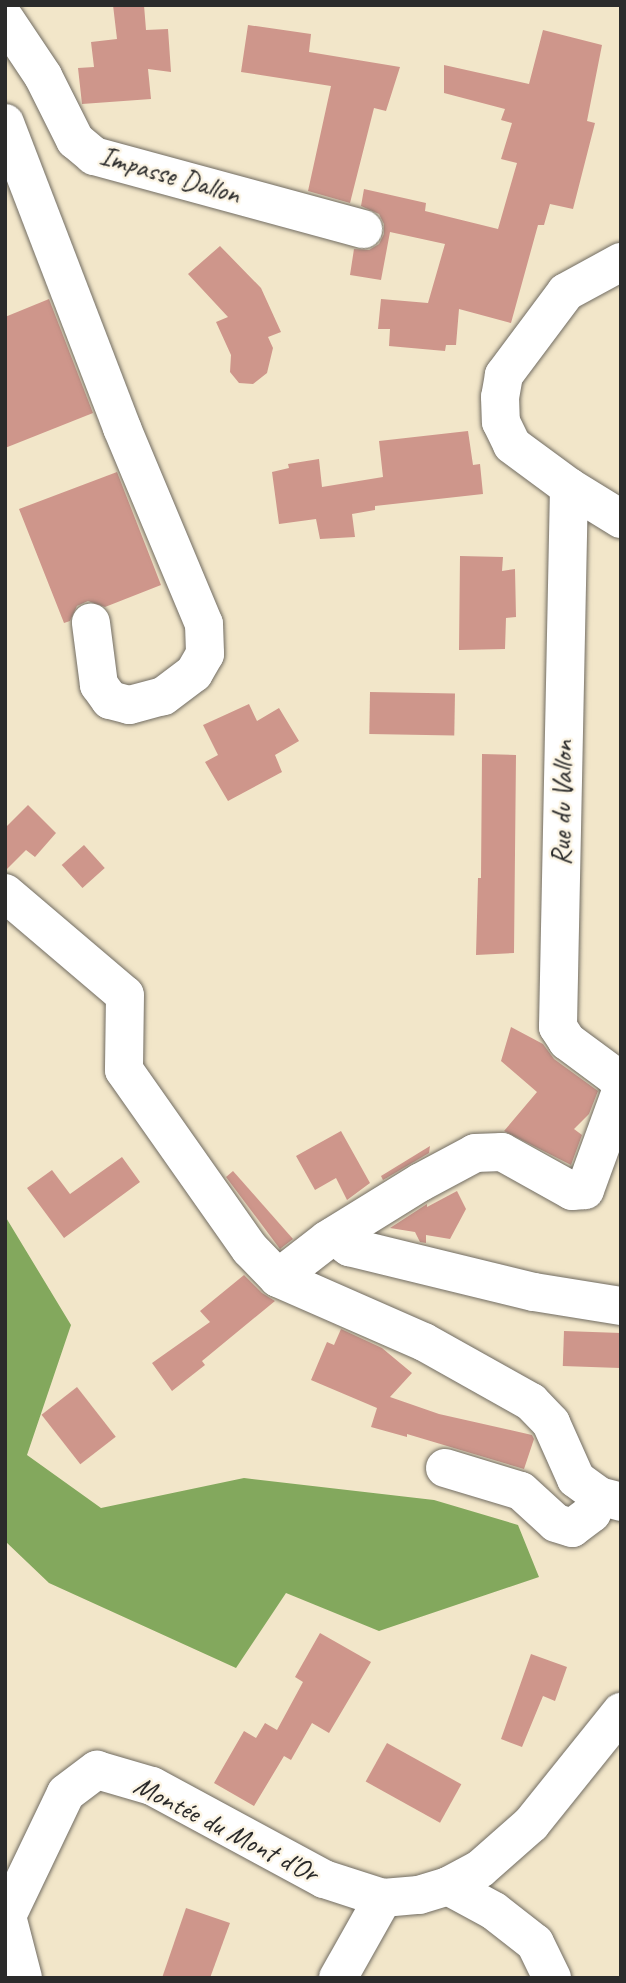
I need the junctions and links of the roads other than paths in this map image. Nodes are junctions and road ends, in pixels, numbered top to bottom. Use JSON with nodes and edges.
{"nodes":[{"id":1,"x":5,"y":19,"type":"edge"},
{"id":2,"x":5,"y":123,"type":"edge"},
{"id":3,"x":363,"y":229,"type":"dead end"},
{"id":4,"x":621,"y":262,"type":"edge"},
{"id":5,"x":569,"y":487,"type":"junction"},
{"id":6,"x":621,"y":519,"type":"edge"},
{"id":7,"x":91,"y":623,"type":"dead end"},
{"id":8,"x":5,"y":892,"type":"edge"},
{"id":9,"x":621,"y":1091,"type":"edge"},
{"id":10,"x":334,"y":1236,"type":"junction"},
{"id":11,"x":278,"y":1278,"type":"junction"},
{"id":12,"x":621,"y":1307,"type":"edge"},
{"id":13,"x":445,"y":1468,"type":"dead end"},
{"id":14,"x":610,"y":1499,"type":"edge"},
{"id":15,"x":621,"y":1712,"type":"edge"},
{"id":16,"x":448,"y":1886,"type":"junction"},
{"id":17,"x":383,"y":1898,"type":"junction"},
{"id":18,"x":23,"y":1978,"type":"edge"},
{"id":19,"x":338,"y":1978,"type":"edge"},
{"id":20,"x":552,"y":1978,"type":"edge"}],
"edges":[{"from":1,"to":3,"type":"street","name":"Impasse Dallon"},
{"from":2,"to":7,"type":"street"},
{"from":4,"to":5,"type":"street"},
{"from":5,"to":6,"type":"street"},
{"from":5,"to":9,"type":"street","name":"Rue du Vallon"},
{"from":8,"to":11,"type":"street"},
{"from":9,"to":10,"type":"street","name":"Rue du Vallon"},
{"from":10,"to":11,"type":"street","name":"Rue du Vallon"},
{"from":10,"to":12,"type":"street"},
{"from":11,"to":14,"type":"street"},
{"from":13,"to":14,"type":"street"},
{"from":15,"to":16,"type":"street","name":"Montée du Mont d'Or"},
{"from":16,"to":17,"type":"street","name":"Montée du Mont d'Or"},
{"from":16,"to":20,"type":"street"},
{"from":17,"to":18,"type":"street","name":"Montée du Mont d'Or"},
{"from":17,"to":19,"type":"street"}]}
